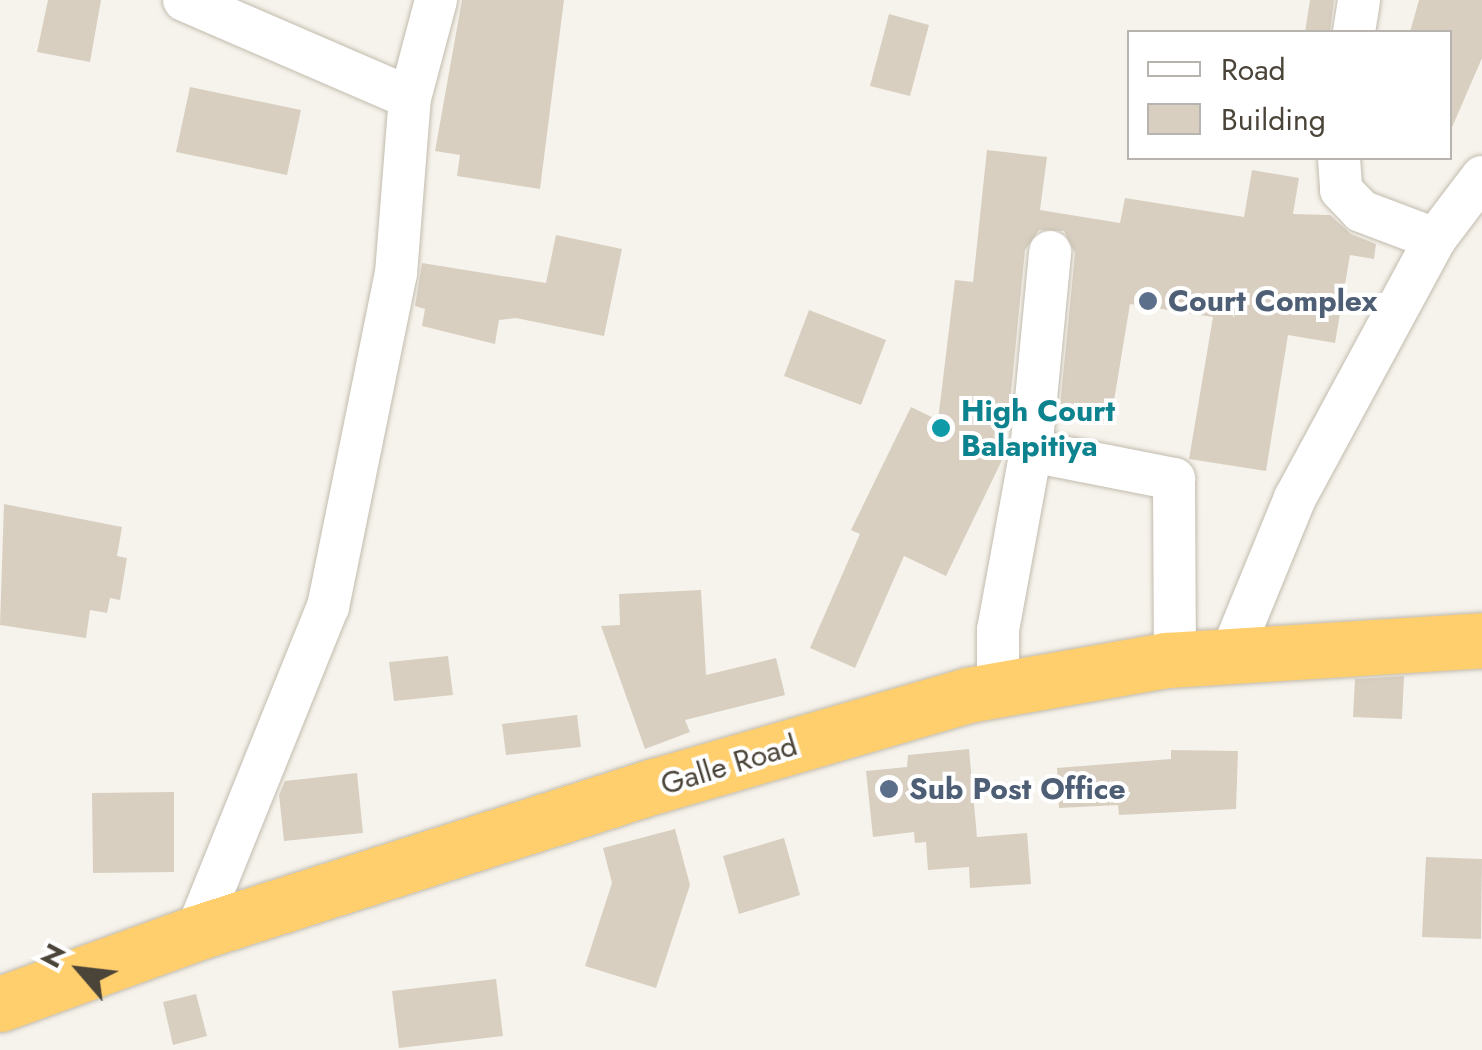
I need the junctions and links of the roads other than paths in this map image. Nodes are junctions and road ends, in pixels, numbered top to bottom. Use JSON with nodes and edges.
{"nodes":[{"id":1,"x":184,"y":0,"type":"edge"},
{"id":2,"x":436,"y":0,"type":"edge"},
{"id":3,"x":1359,"y":0,"type":"edge"},
{"id":4,"x":1354,"y":30,"type":"edge"},
{"id":5,"x":410,"y":98,"type":"junction"},
{"id":6,"x":1339,"y":160,"type":"edge"},
{"id":7,"x":1482,"y":177,"type":"edge"},
{"id":8,"x":1435,"y":239,"type":"junction"},
{"id":9,"x":1050,"y":252,"type":"dead end"},
{"id":10,"x":1031,"y":452,"type":"junction"},
{"id":11,"x":1482,"y":640,"type":"edge"},
{"id":12,"x":1230,"y":654,"type":"junction"},
{"id":13,"x":1175,"y":659,"type":"junction"},
{"id":14,"x":998,"y":689,"type":"junction"},
{"id":15,"x":196,"y":933,"type":"junction"},
{"id":16,"x":0,"y":1004,"type":"edge"}],
"edges":[{"from":1,"to":5,"type":"street"},
{"from":2,"to":5,"type":"street"},
{"from":3,"to":4,"type":"street"},
{"from":5,"to":15,"type":"street"},
{"from":6,"to":8,"type":"street"},
{"from":7,"to":8,"type":"street"},
{"from":8,"to":12,"type":"street"},
{"from":9,"to":10,"type":"street"},
{"from":10,"to":13,"type":"street"},
{"from":10,"to":14,"type":"street"},
{"from":11,"to":12,"type":"highway","name":"Galle Road"},
{"from":12,"to":13,"type":"highway","name":"Galle Road"},
{"from":13,"to":14,"type":"highway","name":"Galle Road"},
{"from":14,"to":15,"type":"highway","name":"Galle Road"},
{"from":15,"to":16,"type":"highway","name":"Galle Road"}]}
